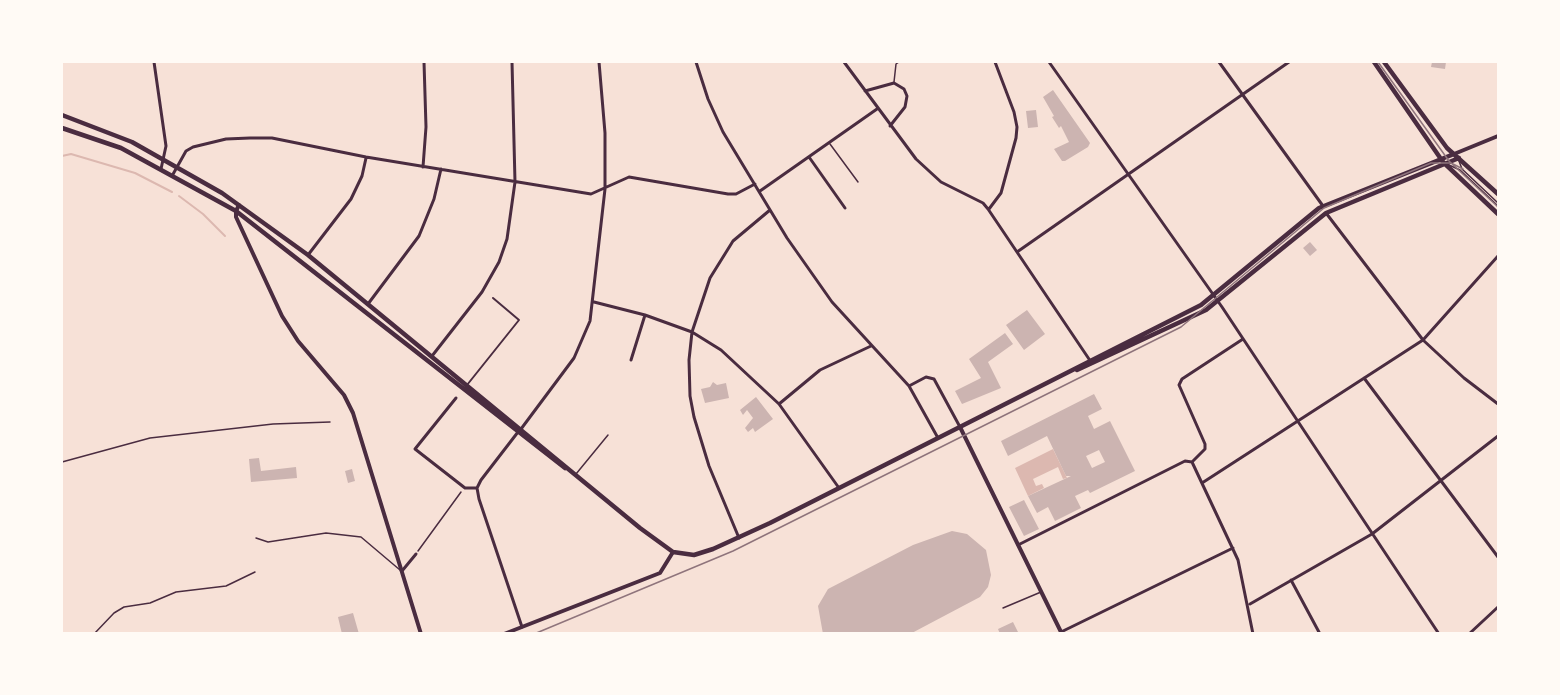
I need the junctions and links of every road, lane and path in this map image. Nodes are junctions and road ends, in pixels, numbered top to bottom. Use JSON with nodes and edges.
{"nodes":[{"id":1,"x":154,"y":62,"type":"edge"},
{"id":2,"x":424,"y":62,"type":"edge"},
{"id":3,"x":512,"y":62,"type":"edge"},
{"id":4,"x":599,"y":62,"type":"edge"},
{"id":5,"x":696,"y":62,"type":"edge"},
{"id":6,"x":844,"y":62,"type":"edge"},
{"id":7,"x":899,"y":62,"type":"edge"},
{"id":8,"x":995,"y":62,"type":"edge"},
{"id":9,"x":1049,"y":62,"type":"edge"},
{"id":10,"x":1219,"y":62,"type":"edge"},
{"id":11,"x":1289,"y":62,"type":"edge"},
{"id":12,"x":1374,"y":62,"type":"edge"},
{"id":13,"x":1384,"y":62,"type":"edge"},
{"id":14,"x":894,"y":83,"type":"junction"},
{"id":15,"x":865,"y":91,"type":"junction"},
{"id":16,"x":1242,"y":94,"type":"junction"},
{"id":17,"x":878,"y":109,"type":"junction"},
{"id":18,"x":62,"y":115,"type":"edge"},
{"id":19,"x":890,"y":126,"type":"junction"},
{"id":20,"x":62,"y":128,"type":"edge"},
{"id":21,"x":1498,"y":136,"type":"edge"},
{"id":22,"x":829,"y":143,"type":"junction"},
{"id":23,"x":1470,"y":149,"type":"junction"},
{"id":24,"x":1454,"y":154,"type":"junction"},
{"id":25,"x":366,"y":157,"type":"junction"},
{"id":26,"x":809,"y":157,"type":"junction"},
{"id":27,"x":1441,"y":158,"type":"junction"},
{"id":28,"x":1459,"y":158,"type":"junction"},
{"id":29,"x":164,"y":159,"type":"junction"},
{"id":30,"x":1446,"y":165,"type":"junction"},
{"id":31,"x":177,"y":166,"type":"junction"},
{"id":32,"x":423,"y":166,"type":"junction"},
{"id":33,"x":441,"y":169,"type":"junction"},
{"id":34,"x":160,"y":170,"type":"junction"},
{"id":35,"x":1128,"y":174,"type":"junction"},
{"id":36,"x":171,"y":176,"type":"junction"},
{"id":37,"x":515,"y":182,"type":"junction"},
{"id":38,"x":858,"y":182,"type":"dead end"},
{"id":39,"x":755,"y":184,"type":"junction"},
{"id":40,"x":605,"y":189,"type":"junction"},
{"id":41,"x":760,"y":191,"type":"junction"},
{"id":42,"x":1498,"y":194,"type":"edge"},
{"id":43,"x":1498,"y":205,"type":"edge"},
{"id":44,"x":239,"y":206,"type":"junction"},
{"id":45,"x":1323,"y":206,"type":"junction"},
{"id":46,"x":845,"y":208,"type":"dead end"},
{"id":47,"x":988,"y":209,"type":"junction"},
{"id":48,"x":770,"y":210,"type":"junction"},
{"id":49,"x":236,"y":211,"type":"junction"},
{"id":50,"x":1326,"y":213,"type":"junction"},
{"id":51,"x":1498,"y":214,"type":"edge"},
{"id":52,"x":1017,"y":252,"type":"junction"},
{"id":53,"x":308,"y":255,"type":"junction"},
{"id":54,"x":1498,"y":256,"type":"edge"},
{"id":55,"x":493,"y":298,"type":"dead end"},
{"id":56,"x":1215,"y":299,"type":"junction"},
{"id":57,"x":594,"y":302,"type":"junction"},
{"id":58,"x":368,"y":304,"type":"junction"},
{"id":59,"x":645,"y":315,"type":"junction"},
{"id":60,"x":692,"y":332,"type":"junction"},
{"id":61,"x":1243,"y":339,"type":"junction"},
{"id":62,"x":1424,"y":340,"type":"junction"},
{"id":63,"x":871,"y":346,"type":"junction"},
{"id":64,"x":432,"y":356,"type":"junction"},
{"id":65,"x":631,"y":360,"type":"dead end"},
{"id":66,"x":1091,"y":362,"type":"junction"},
{"id":67,"x":1364,"y":378,"type":"junction"},
{"id":68,"x":467,"y":385,"type":"junction"},
{"id":69,"x":909,"y":386,"type":"junction"},
{"id":70,"x":456,"y":398,"type":"dead end"},
{"id":71,"x":779,"y":404,"type":"junction"},
{"id":72,"x":1498,"y":404,"type":"edge"},
{"id":73,"x":1297,"y":421,"type":"junction"},
{"id":74,"x":330,"y":422,"type":"dead end"},
{"id":75,"x":960,"y":427,"type":"junction"},
{"id":76,"x":519,"y":430,"type":"junction"},
{"id":77,"x":608,"y":435,"type":"dead end"},
{"id":78,"x":1498,"y":436,"type":"edge"},
{"id":79,"x":938,"y":438,"type":"junction"},
{"id":80,"x":62,"y":462,"type":"edge"},
{"id":81,"x":1192,"y":462,"type":"junction"},
{"id":82,"x":574,"y":474,"type":"junction"},
{"id":83,"x":1442,"y":481,"type":"junction"},
{"id":84,"x":1202,"y":483,"type":"junction"},
{"id":85,"x":465,"y":488,"type":"junction"},
{"id":86,"x":477,"y":488,"type":"junction"},
{"id":87,"x":839,"y":488,"type":"junction"},
{"id":88,"x":1371,"y":534,"type":"junction"},
{"id":89,"x":256,"y":538,"type":"dead end"},
{"id":90,"x":739,"y":538,"type":"junction"},
{"id":91,"x":1018,"y":545,"type":"junction"},
{"id":92,"x":1233,"y":548,"type":"junction"},
{"id":93,"x":673,"y":552,"type":"junction"},
{"id":94,"x":416,"y":554,"type":"joint"},
{"id":95,"x":1498,"y":556,"type":"edge"},
{"id":96,"x":400,"y":571,"type":"junction"},
{"id":97,"x":255,"y":572,"type":"dead end"},
{"id":98,"x":1291,"y":580,"type":"junction"},
{"id":99,"x":1041,"y":592,"type":"junction"},
{"id":100,"x":1249,"y":604,"type":"junction"},
{"id":101,"x":1498,"y":606,"type":"edge"},
{"id":102,"x":1003,"y":608,"type":"dead end"},
{"id":103,"x":522,"y":627,"type":"junction"},
{"id":104,"x":94,"y":633,"type":"edge"},
{"id":105,"x":421,"y":633,"type":"edge"},
{"id":106,"x":504,"y":633,"type":"edge"},
{"id":107,"x":1061,"y":633,"type":"edge"},
{"id":108,"x":1253,"y":633,"type":"edge"},
{"id":109,"x":1320,"y":633,"type":"edge"},
{"id":110,"x":1439,"y":633,"type":"edge"},
{"id":111,"x":1469,"y":633,"type":"edge"}],
"edges":[{"from":1,"to":29,"type":"street"},
{"from":2,"to":32,"type":"street"},
{"from":3,"to":37,"type":"street"},
{"from":4,"to":40,"type":"street"},
{"from":5,"to":39,"type":"street"},
{"from":6,"to":15,"type":"street"},
{"from":7,"to":14,"type":"lane"},
{"from":8,"to":47,"type":"street"},
{"from":9,"to":35,"type":"street"},
{"from":10,"to":16,"type":"street"},
{"from":11,"to":16,"type":"street"},
{"from":12,"to":27,"type":"main road"},
{"from":13,"to":24,"type":"main road"},
{"from":14,"to":15,"type":"street"},
{"from":14,"to":19,"type":"street"},
{"from":15,"to":17,"type":"street"},
{"from":16,"to":35,"type":"street"},
{"from":16,"to":45,"type":"street"},
{"from":17,"to":19,"type":"street"},
{"from":17,"to":22,"type":"street"},
{"from":18,"to":29,"type":"main road"},
{"from":19,"to":47,"type":"street"},
{"from":20,"to":34,"type":"main road"},
{"from":21,"to":23,"type":"street"},
{"from":22,"to":26,"type":"street"},
{"from":22,"to":38,"type":"lane"},
{"from":23,"to":24,"type":"street"},
{"from":23,"to":28,"type":"street"},
{"from":24,"to":27,"type":"main road"},
{"from":24,"to":28,"type":"main road"},
{"from":25,"to":31,"type":"street"},
{"from":25,"to":32,"type":"street"},
{"from":25,"to":53,"type":"street"},
{"from":26,"to":41,"type":"street"},
{"from":26,"to":46,"type":"street"},
{"from":27,"to":30,"type":"main road"},
{"from":27,"to":45,"type":"main road"},
{"from":28,"to":30,"type":"main road"},
{"from":28,"to":42,"type":"main road"},
{"from":28,"to":43,"type":"lane"},
{"from":29,"to":31,"type":"main road"},
{"from":29,"to":34,"type":"street"},
{"from":30,"to":43,"type":"lane"},
{"from":30,"to":50,"type":"main road"},
{"from":30,"to":51,"type":"main road"},
{"from":31,"to":36,"type":"street"},
{"from":31,"to":44,"type":"main road"},
{"from":32,"to":33,"type":"street"},
{"from":33,"to":37,"type":"street"},
{"from":33,"to":58,"type":"street"},
{"from":34,"to":36,"type":"main road"},
{"from":35,"to":52,"type":"street"},
{"from":35,"to":56,"type":"street"},
{"from":36,"to":49,"type":"main road"},
{"from":37,"to":40,"type":"street"},
{"from":37,"to":64,"type":"street"},
{"from":39,"to":40,"type":"street"},
{"from":39,"to":41,"type":"street"},
{"from":40,"to":57,"type":"street"},
{"from":41,"to":48,"type":"street"},
{"from":44,"to":49,"type":"street"},
{"from":44,"to":53,"type":"main road"},
{"from":45,"to":56,"type":"main road"},
{"from":47,"to":52,"type":"street"},
{"from":48,"to":60,"type":"street"},
{"from":48,"to":63,"type":"street"},
{"from":49,"to":76,"type":"main road"},
{"from":49,"to":96,"type":"street"},
{"from":50,"to":56,"type":"main road"},
{"from":50,"to":62,"type":"street"},
{"from":52,"to":66,"type":"street"},
{"from":53,"to":58,"type":"main road"},
{"from":54,"to":62,"type":"street"},
{"from":55,"to":68,"type":"street"},
{"from":56,"to":61,"type":"street"},
{"from":56,"to":66,"type":"main road"},
{"from":57,"to":59,"type":"street"},
{"from":57,"to":76,"type":"street"},
{"from":58,"to":64,"type":"main road"},
{"from":59,"to":60,"type":"street"},
{"from":59,"to":65,"type":"street"},
{"from":60,"to":71,"type":"street"},
{"from":60,"to":90,"type":"street"},
{"from":61,"to":73,"type":"street"},
{"from":61,"to":81,"type":"street"},
{"from":62,"to":67,"type":"street"},
{"from":62,"to":72,"type":"street"},
{"from":63,"to":69,"type":"street"},
{"from":63,"to":71,"type":"street"},
{"from":64,"to":68,"type":"main road"},
{"from":66,"to":75,"type":"main road"},
{"from":67,"to":73,"type":"street"},
{"from":67,"to":83,"type":"street"},
{"from":68,"to":76,"type":"main road"},
{"from":69,"to":75,"type":"street"},
{"from":69,"to":79,"type":"street"},
{"from":70,"to":85,"type":"street"},
{"from":71,"to":87,"type":"street"},
{"from":73,"to":84,"type":"street"},
{"from":73,"to":88,"type":"street"},
{"from":74,"to":80,"type":"path"},
{"from":75,"to":79,"type":"main road"},
{"from":75,"to":91,"type":"street"},
{"from":76,"to":82,"type":"main road"},
{"from":76,"to":86,"type":"street"},
{"from":77,"to":82,"type":"lane"},
{"from":78,"to":83,"type":"street"},
{"from":79,"to":87,"type":"main road"},
{"from":81,"to":84,"type":"street"},
{"from":81,"to":91,"type":"street"},
{"from":82,"to":93,"type":"main road"},
{"from":83,"to":88,"type":"street"},
{"from":83,"to":95,"type":"street"},
{"from":84,"to":92,"type":"street"},
{"from":85,"to":86,"type":"street"},
{"from":85,"to":94,"type":"path"},
{"from":86,"to":103,"type":"street"},
{"from":87,"to":90,"type":"main road"},
{"from":88,"to":98,"type":"street"},
{"from":88,"to":110,"type":"street"},
{"from":89,"to":96,"type":"lane"},
{"from":90,"to":93,"type":"main road"},
{"from":91,"to":99,"type":"street"},
{"from":92,"to":100,"type":"street"},
{"from":92,"to":107,"type":"street"},
{"from":93,"to":103,"type":"street"},
{"from":94,"to":96,"type":"street"},
{"from":96,"to":105,"type":"street"},
{"from":97,"to":104,"type":"path"},
{"from":98,"to":100,"type":"street"},
{"from":98,"to":109,"type":"street"},
{"from":99,"to":102,"type":"lane"},
{"from":99,"to":107,"type":"street"},
{"from":100,"to":108,"type":"street"},
{"from":101,"to":111,"type":"street"},
{"from":103,"to":106,"type":"street"}]}
